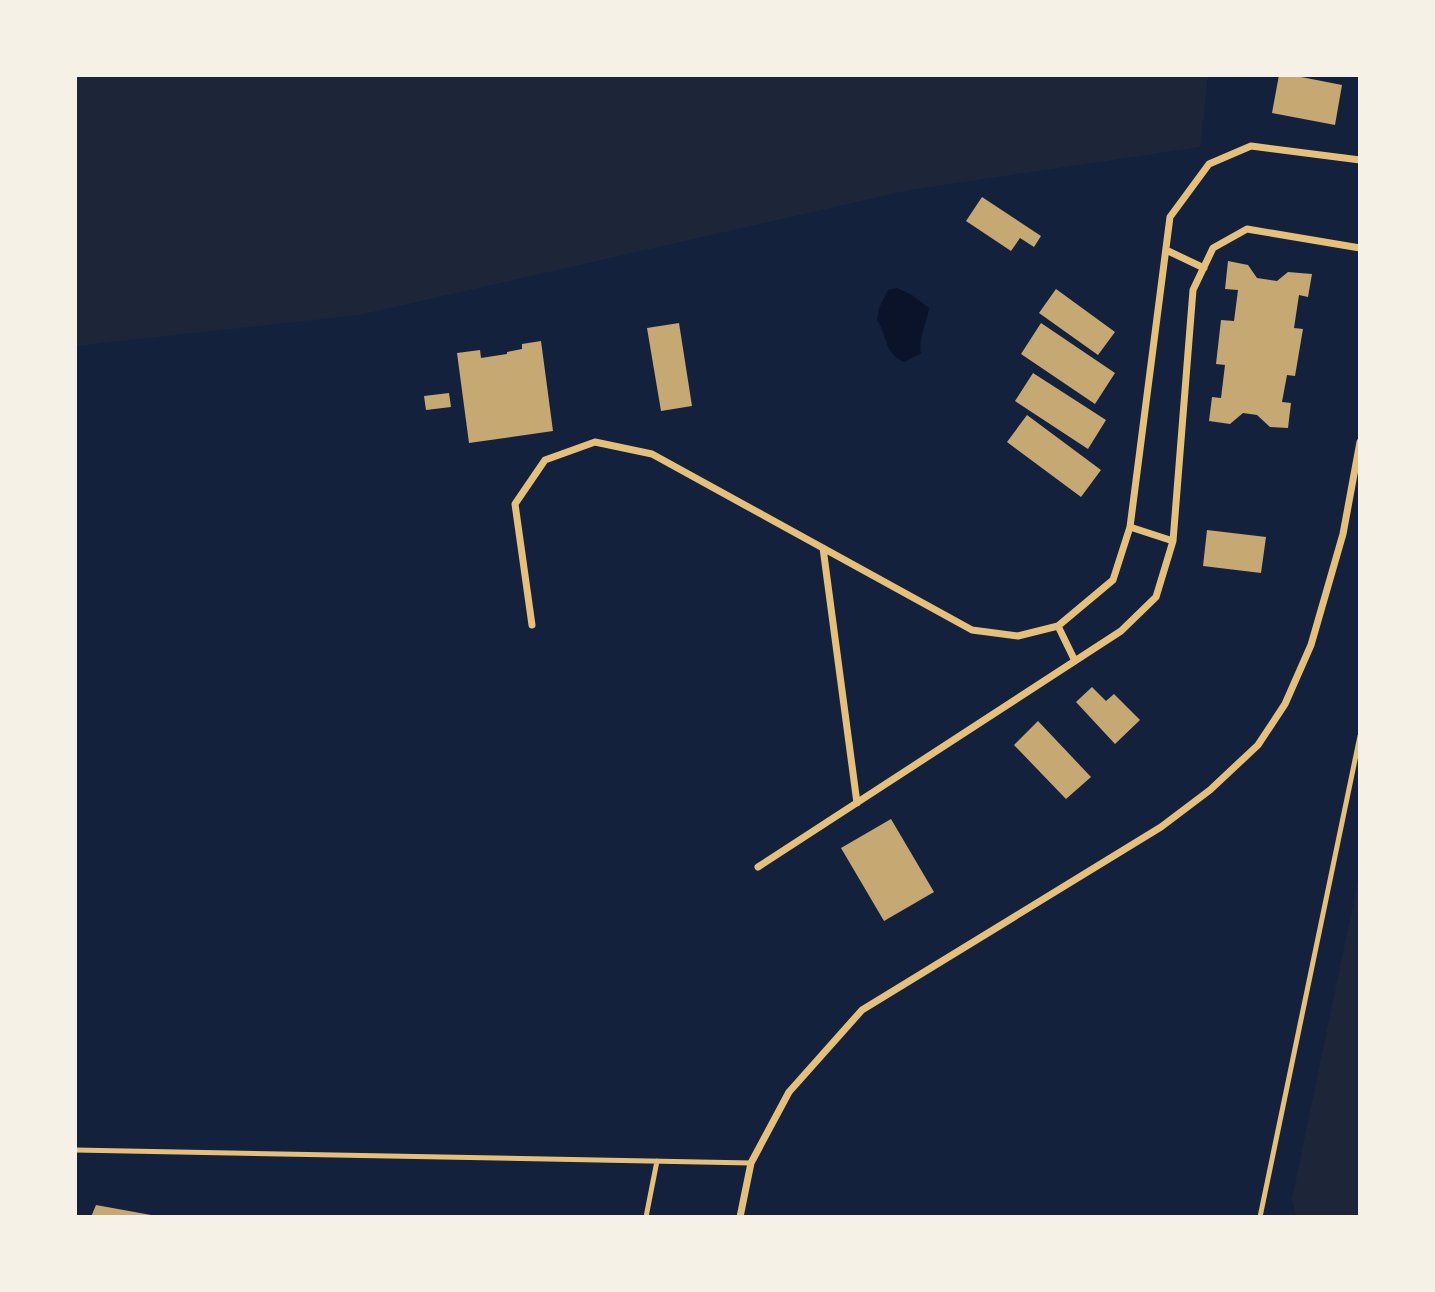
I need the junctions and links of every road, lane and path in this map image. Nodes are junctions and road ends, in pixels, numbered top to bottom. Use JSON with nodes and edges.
{"nodes":[{"id":1,"x":1360,"y":160,"type":"edge"},
{"id":2,"x":1360,"y":248,"type":"edge"},
{"id":3,"x":1166,"y":250,"type":"junction"},
{"id":4,"x":1204,"y":268,"type":"junction"},
{"id":5,"x":1360,"y":442,"type":"edge"},
{"id":6,"x":1129,"y":527,"type":"junction"},
{"id":7,"x":1173,"y":541,"type":"junction"},
{"id":8,"x":823,"y":548,"type":"junction"},
{"id":9,"x":532,"y":625,"type":"dead end"},
{"id":10,"x":1058,"y":626,"type":"junction"},
{"id":11,"x":1076,"y":661,"type":"junction"},
{"id":12,"x":1360,"y":736,"type":"edge"},
{"id":13,"x":857,"y":803,"type":"junction"},
{"id":14,"x":758,"y":867,"type":"dead end"},
{"id":15,"x":75,"y":1150,"type":"edge"},
{"id":16,"x":657,"y":1161,"type":"junction"},
{"id":17,"x":751,"y":1163,"type":"junction"},
{"id":18,"x":646,"y":1217,"type":"edge"},
{"id":19,"x":740,"y":1217,"type":"edge"},
{"id":20,"x":1260,"y":1217,"type":"edge"}],
"edges":[{"from":1,"to":3,"type":"street"},
{"from":2,"to":4,"type":"street"},
{"from":3,"to":4,"type":"street"},
{"from":3,"to":6,"type":"street"},
{"from":4,"to":7,"type":"street"},
{"from":5,"to":17,"type":"street"},
{"from":6,"to":7,"type":"street"},
{"from":6,"to":10,"type":"street"},
{"from":7,"to":11,"type":"street"},
{"from":8,"to":9,"type":"street"},
{"from":8,"to":10,"type":"street"},
{"from":8,"to":13,"type":"street"},
{"from":10,"to":11,"type":"street"},
{"from":11,"to":13,"type":"street"},
{"from":12,"to":20,"type":"lane"},
{"from":13,"to":14,"type":"street"},
{"from":15,"to":16,"type":"lane"},
{"from":16,"to":17,"type":"lane"},
{"from":16,"to":18,"type":"lane"},
{"from":17,"to":19,"type":"street"}]}
